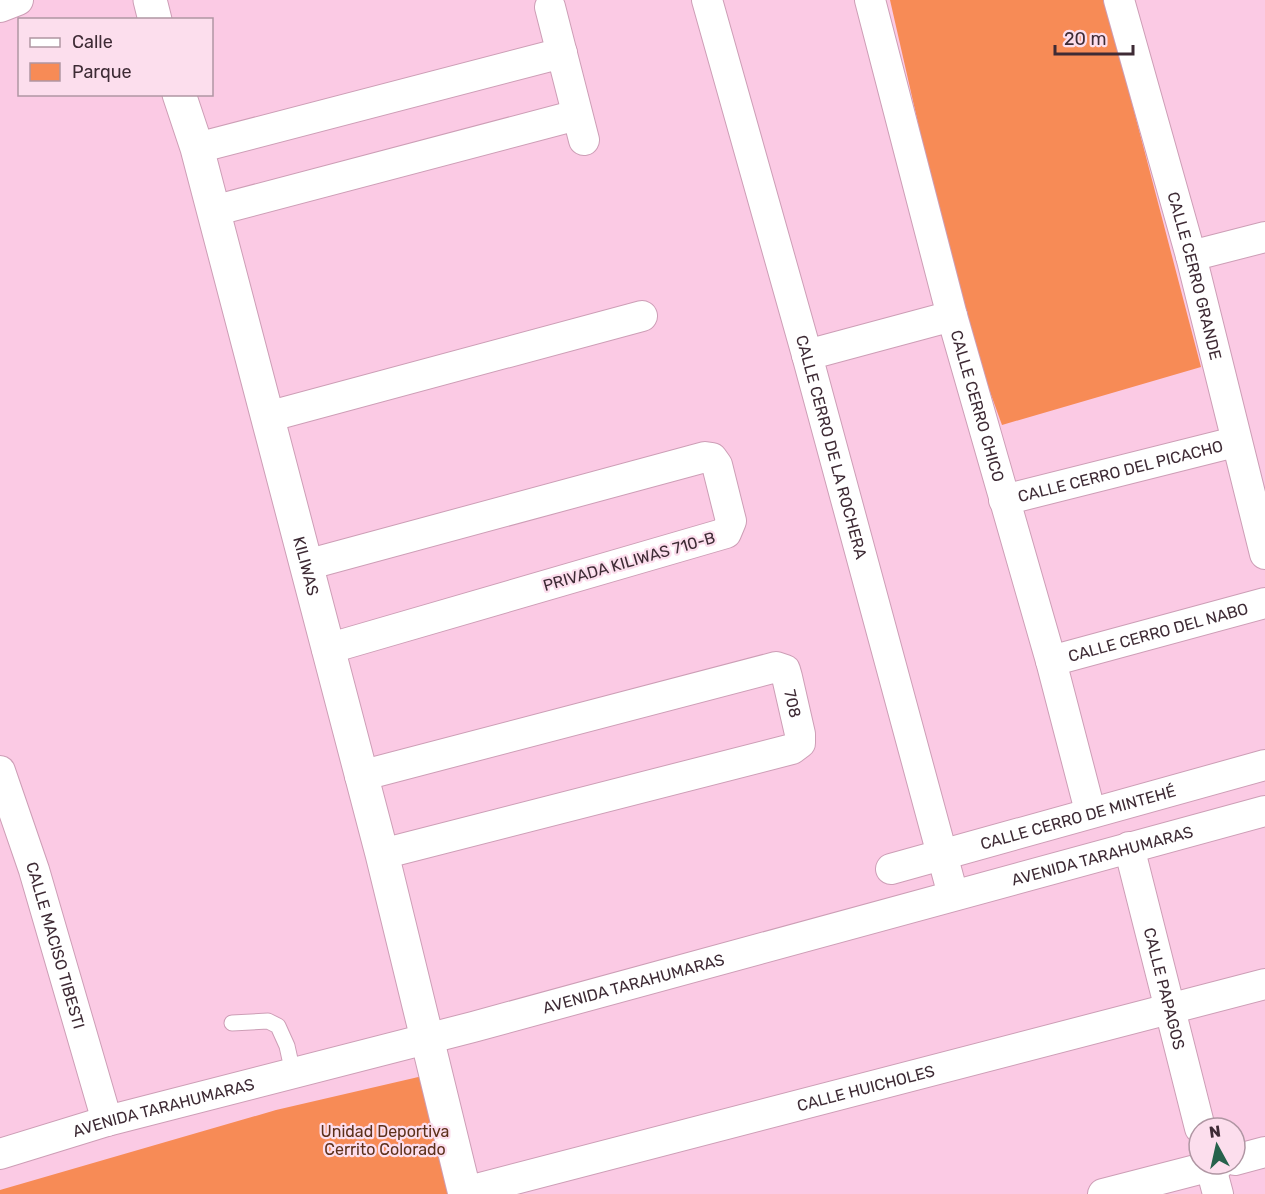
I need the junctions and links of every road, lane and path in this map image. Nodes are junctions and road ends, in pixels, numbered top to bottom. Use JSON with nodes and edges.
{"nodes":[{"id":1,"x":18,"y":0,"type":"edge"},
{"id":2,"x":150,"y":0,"type":"edge"},
{"id":3,"x":707,"y":0,"type":"edge"},
{"id":4,"x":870,"y":0,"type":"edge"},
{"id":5,"x":1119,"y":0,"type":"edge"},
{"id":6,"x":0,"y":7,"type":"edge"},
{"id":7,"x":550,"y":7,"type":"dead end"},
{"id":8,"x":154,"y":18,"type":"edge"},
{"id":9,"x":562,"y":53,"type":"junction"},
{"id":10,"x":180,"y":96,"type":"edge"},
{"id":11,"x":197,"y":148,"type":"junction"},
{"id":12,"x":213,"y":211,"type":"junction"},
{"id":13,"x":1265,"y":237,"type":"edge"},
{"id":14,"x":1191,"y":256,"type":"junction"},
{"id":15,"x":642,"y":316,"type":"dead end"},
{"id":16,"x":952,"y":316,"type":"junction"},
{"id":17,"x":807,"y":355,"type":"junction"},
{"id":18,"x":267,"y":417,"type":"junction"},
{"id":19,"x":1235,"y":442,"type":"junction"},
{"id":20,"x":1004,"y":500,"type":"junction"},
{"id":21,"x":1265,"y":554,"type":"edge"},
{"id":22,"x":306,"y":565,"type":"junction"},
{"id":23,"x":1265,"y":603,"type":"edge"},
{"id":24,"x":327,"y":649,"type":"junction"},
{"id":25,"x":1051,"y":662,"type":"junction"},
{"id":26,"x":1265,"y":765,"type":"edge"},
{"id":27,"x":0,"y":771,"type":"edge"},
{"id":28,"x":360,"y":776,"type":"junction"},
{"id":29,"x":1090,"y":811,"type":"junction"},
{"id":30,"x":1265,"y":811,"type":"edge"},
{"id":31,"x":1129,"y":847,"type":"junction"},
{"id":32,"x":382,"y":854,"type":"junction"},
{"id":33,"x":943,"y":855,"type":"junction"},
{"id":34,"x":891,"y":868,"type":"dead end"},
{"id":35,"x":953,"y":895,"type":"junction"},
{"id":36,"x":1265,"y":984,"type":"edge"},
{"id":37,"x":1169,"y":1008,"type":"junction"},
{"id":38,"x":232,"y":1023,"type":"dead end"},
{"id":39,"x":426,"y":1039,"type":"junction"},
{"id":40,"x":293,"y":1073,"type":"junction"},
{"id":41,"x":1197,"y":1116,"type":"edge"},
{"id":42,"x":107,"y":1121,"type":"junction"},
{"id":43,"x":1265,"y":1152,"type":"edge"},
{"id":44,"x":0,"y":1154,"type":"edge"},
{"id":45,"x":1247,"y":1159,"type":"edge"},
{"id":46,"x":1189,"y":1176,"type":"edge"},
{"id":47,"x":465,"y":1193,"type":"edge"},
{"id":48,"x":1103,"y":1194,"type":"edge"}],
"edges":[{"from":1,"to":6,"type":"street"},
{"from":2,"to":8,"type":"street"},
{"from":3,"to":17,"type":"street","name":"CALLE CERRO DE LA ROCHERA"},
{"from":4,"to":16,"type":"street","name":"CALLE CERRO CHICO"},
{"from":5,"to":14,"type":"street","name":"CALLE CERRO GRANDE"},
{"from":7,"to":9,"type":"street"},
{"from":9,"to":11,"type":"street"},
{"from":9,"to":12,"type":"street"},
{"from":10,"to":11,"type":"street","name":"KILIWAS"},
{"from":11,"to":12,"type":"street","name":"KILIWAS"},
{"from":12,"to":18,"type":"street","name":"KILIWAS"},
{"from":13,"to":14,"type":"street"},
{"from":14,"to":19,"type":"street","name":"CALLE CERRO GRANDE"},
{"from":15,"to":18,"type":"street"},
{"from":16,"to":17,"type":"street"},
{"from":16,"to":20,"type":"street","name":"CALLE CERRO CHICO"},
{"from":17,"to":33,"type":"street","name":"CALLE CERRO DE LA ROCHERA"},
{"from":18,"to":22,"type":"street","name":"KILIWAS"},
{"from":19,"to":20,"type":"street","name":"CALLE CERRO DEL PICACHO"},
{"from":19,"to":21,"type":"street","name":"CALLE CERRO GRANDE"},
{"from":20,"to":25,"type":"street","name":"CALLE CERRO CHICO"},
{"from":22,"to":24,"type":"street","name":"KILIWAS"},
{"from":22,"to":24,"type":"street","name":"PRIVADA KILIWAS 710-B"},
{"from":23,"to":25,"type":"street","name":"CALLE CERRO DEL NABO"},
{"from":24,"to":28,"type":"street","name":"KILIWAS"},
{"from":25,"to":29,"type":"street","name":"CALLE CERRO CHICO"},
{"from":26,"to":29,"type":"street","name":"CALLE CERRO DE MINTEHÉ"},
{"from":27,"to":42,"type":"street","name":"CALLE MACISO TIBESTI"},
{"from":28,"to":32,"type":"street","name":"KILIWAS"},
{"from":28,"to":32,"type":"street","name":"708"},
{"from":29,"to":33,"type":"street","name":"CALLE CERRO DE MINTEHÉ"},
{"from":30,"to":31,"type":"street","name":"AVENIDA TARAHUMARAS"},
{"from":31,"to":35,"type":"street","name":"AVENIDA TARAHUMARAS"},
{"from":31,"to":37,"type":"street","name":"CALLE PAPAGOS"},
{"from":32,"to":39,"type":"street","name":"KILIWAS"},
{"from":33,"to":34,"type":"street","name":"CALLE CERRO DE MINTEHÉ"},
{"from":33,"to":35,"type":"street","name":"CALLE CERRO DE LA ROCHERA"},
{"from":35,"to":39,"type":"street","name":"AVENIDA TARAHUMARAS"},
{"from":36,"to":37,"type":"street","name":"CALLE HUICHOLES"},
{"from":37,"to":41,"type":"street","name":"CALLE PAPAGOS"},
{"from":37,"to":47,"type":"street","name":"CALLE HUICHOLES"},
{"from":38,"to":40,"type":"lane"},
{"from":39,"to":40,"type":"street","name":"AVENIDA TARAHUMARAS"},
{"from":39,"to":47,"type":"street","name":"KILIWAS"},
{"from":40,"to":42,"type":"street","name":"AVENIDA TARAHUMARAS"},
{"from":42,"to":44,"type":"street","name":"AVENIDA TARAHUMARAS"},
{"from":43,"to":45,"type":"street"},
{"from":46,"to":48,"type":"street"}]}
